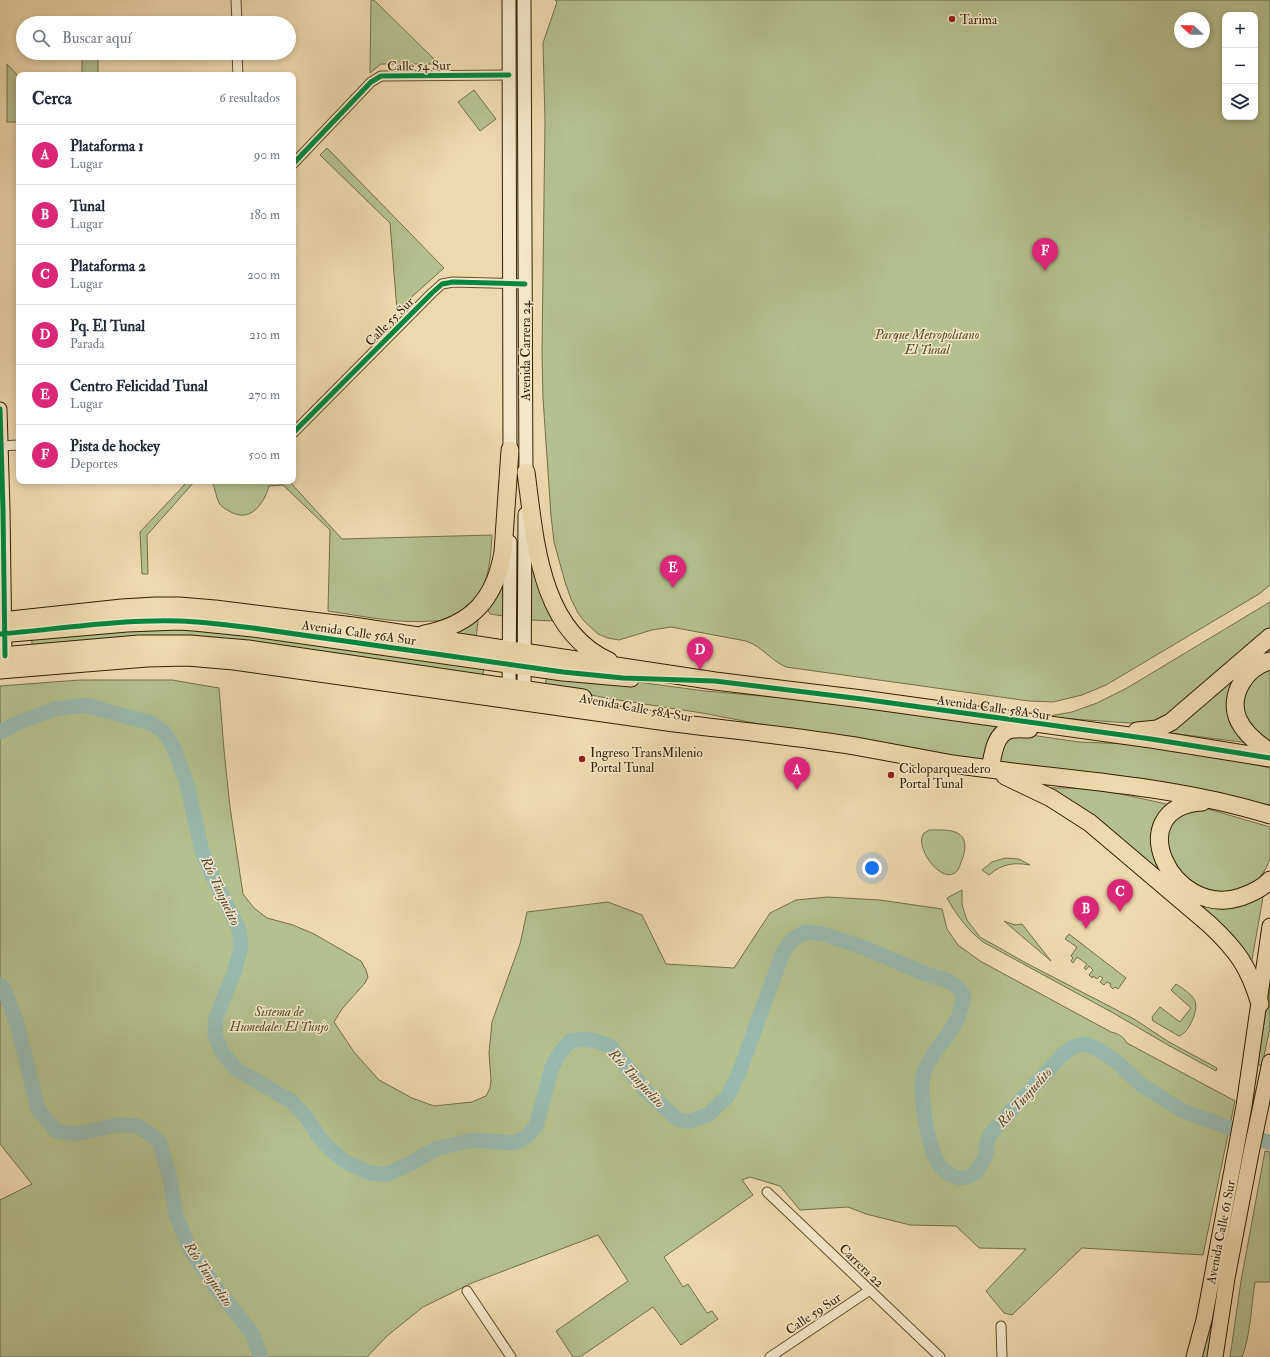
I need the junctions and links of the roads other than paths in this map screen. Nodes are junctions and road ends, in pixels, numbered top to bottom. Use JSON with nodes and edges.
{"nodes":[{"id":1,"x":236,"y":0,"type":"edge"},
{"id":2,"x":509,"y":0,"type":"edge"},
{"id":3,"x":524,"y":0,"type":"edge"},
{"id":4,"x":237,"y":16,"type":"edge"},
{"id":5,"x":237,"y":60,"type":"edge"},
{"id":6,"x":238,"y":72,"type":"edge"},
{"id":7,"x":510,"y":75,"type":"junction"},
{"id":8,"x":296,"y":161,"type":"edge"},
{"id":9,"x":510,"y":283,"type":"junction"},
{"id":10,"x":525,"y":284,"type":"junction"},
{"id":11,"x":0,"y":409,"type":"edge"},
{"id":12,"x":296,"y":430,"type":"edge"},
{"id":13,"x":1,"y":446,"type":"edge"},
{"id":14,"x":16,"y":446,"type":"edge"},
{"id":15,"x":510,"y":450,"type":"junction"},
{"id":16,"x":526,"y":472,"type":"junction"},
{"id":17,"x":2,"y":510,"type":"edge"},
{"id":18,"x":131,"y":608,"type":"junction"},
{"id":19,"x":167,"y":621,"type":"junction"},
{"id":20,"x":2,"y":627,"type":"edge"},
{"id":21,"x":406,"y":634,"type":"junction"},
{"id":22,"x":1270,"y":637,"type":"edge"},
{"id":23,"x":517,"y":658,"type":"junction"},
{"id":24,"x":315,"y":659,"type":"junction"},
{"id":25,"x":2,"y":661,"type":"edge"},
{"id":26,"x":1270,"y":661,"type":"edge"},
{"id":27,"x":277,"y":667,"type":"junction"},
{"id":28,"x":624,"y":667,"type":"junction"},
{"id":29,"x":715,"y":681,"type":"junction"},
{"id":30,"x":517,"y":694,"type":"junction"},
{"id":31,"x":1063,"y":727,"type":"junction"},
{"id":32,"x":1110,"y":733,"type":"junction"},
{"id":33,"x":1270,"y":752,"type":"edge"},
{"id":34,"x":1270,"y":758,"type":"edge"},
{"id":35,"x":990,"y":769,"type":"junction"},
{"id":36,"x":1214,"y":801,"type":"junction"},
{"id":37,"x":1270,"y":815,"type":"edge"},
{"id":38,"x":1270,"y":880,"type":"edge"},
{"id":39,"x":1270,"y":926,"type":"edge"},
{"id":40,"x":1260,"y":1004,"type":"junction"},
{"id":41,"x":1270,"y":1062,"type":"edge"},
{"id":42,"x":766,"y":1192,"type":"dead end"},
{"id":43,"x":870,"y":1290,"type":"junction"},
{"id":44,"x":467,"y":1291,"type":"dead end"},
{"id":45,"x":1001,"y":1326,"type":"dead end"},
{"id":46,"x":511,"y":1357,"type":"edge"},
{"id":47,"x":770,"y":1357,"type":"edge"},
{"id":48,"x":940,"y":1357,"type":"edge"},
{"id":49,"x":1002,"y":1357,"type":"edge"},
{"id":50,"x":1194,"y":1357,"type":"edge"},
{"id":51,"x":1215,"y":1357,"type":"edge"}],
"edges":[{"from":1,"to":4,"type":"street"},
{"from":2,"to":7,"type":"main road","name":"Avenida Carrera 24"},
{"from":3,"to":10,"type":"main road","name":"Avenida Carrera 24"},
{"from":5,"to":6,"type":"street"},
{"from":7,"to":8,"type":"street","name":"Calle 54 Sur"},
{"from":7,"to":9,"type":"main road","name":"Avenida Carrera 24"},
{"from":9,"to":10,"type":"street","name":"Calle 55 Sur"},
{"from":9,"to":12,"type":"street","name":"Calle 55 Sur"},
{"from":9,"to":15,"type":"main road","name":"Avenida Carrera 24"},
{"from":10,"to":16,"type":"main road","name":"Avenida Carrera 24"},
{"from":11,"to":13,"type":"main road"},
{"from":13,"to":14,"type":"street"},
{"from":13,"to":17,"type":"main road"},
{"from":15,"to":21,"type":"highway"},
{"from":15,"to":23,"type":"main road","name":"Avenida Carrera 24"},
{"from":16,"to":23,"type":"main road","name":"Avenida Carrera 24"},
{"from":16,"to":28,"type":"highway"},
{"from":17,"to":20,"type":"main road"},
{"from":18,"to":19,"type":"highway"},
{"from":18,"to":20,"type":"highway","name":"Avenida Calle 56A Sur"},
{"from":18,"to":21,"type":"highway","name":"Avenida Calle 56A Sur"},
{"from":19,"to":20,"type":"highway","name":"Avenida Calle 56A Sur"},
{"from":19,"to":23,"type":"highway","name":"Avenida Calle 56A Sur"},
{"from":20,"to":25,"type":"main road"},
{"from":21,"to":23,"type":"highway","name":"Avenida Calle 56A Sur"},
{"from":22,"to":32,"type":"highway"},
{"from":23,"to":28,"type":"highway","name":"Avenida Calle 58A Sur"},
{"from":23,"to":29,"type":"highway","name":"Avenida Calle 56A Sur"},
{"from":23,"to":30,"type":"main road","name":"Avenida Carrera 24"},
{"from":24,"to":25,"type":"highway"},
{"from":24,"to":27,"type":"highway"},
{"from":24,"to":30,"type":"highway"},
{"from":25,"to":27,"type":"highway"},
{"from":26,"to":33,"type":"highway"},
{"from":27,"to":30,"type":"highway"},
{"from":28,"to":29,"type":"highway","name":"Avenida Calle 58A Sur"},
{"from":29,"to":31,"type":"highway","name":"Avenida Calle 58A Sur"},
{"from":30,"to":35,"type":"highway","name":"Avenida Calle 58A Sur"},
{"from":31,"to":32,"type":"highway","name":"Avenida Calle 58A Sur"},
{"from":31,"to":35,"type":"highway"},
{"from":32,"to":34,"type":"highway","name":"Avenida Calle 58A Sur"},
{"from":35,"to":36,"type":"highway","name":"Avenida Calle 58A Sur"},
{"from":35,"to":40,"type":"highway"},
{"from":36,"to":37,"type":"highway","name":"Avenida Calle 58A Sur"},
{"from":36,"to":38,"type":"highway"},
{"from":39,"to":40,"type":"main road","name":"Avenida Calle 61 Sur"},
{"from":40,"to":50,"type":"main road","name":"Avenida Calle 61 Sur"},
{"from":41,"to":51,"type":"main road","name":"Avenida Calle 61 Sur"},
{"from":42,"to":43,"type":"street","name":"Carrera 22"},
{"from":43,"to":47,"type":"street","name":"Calle 59 Sur"},
{"from":43,"to":48,"type":"street","name":"Carrera 22"},
{"from":44,"to":46,"type":"street"},
{"from":45,"to":49,"type":"street"}]}
